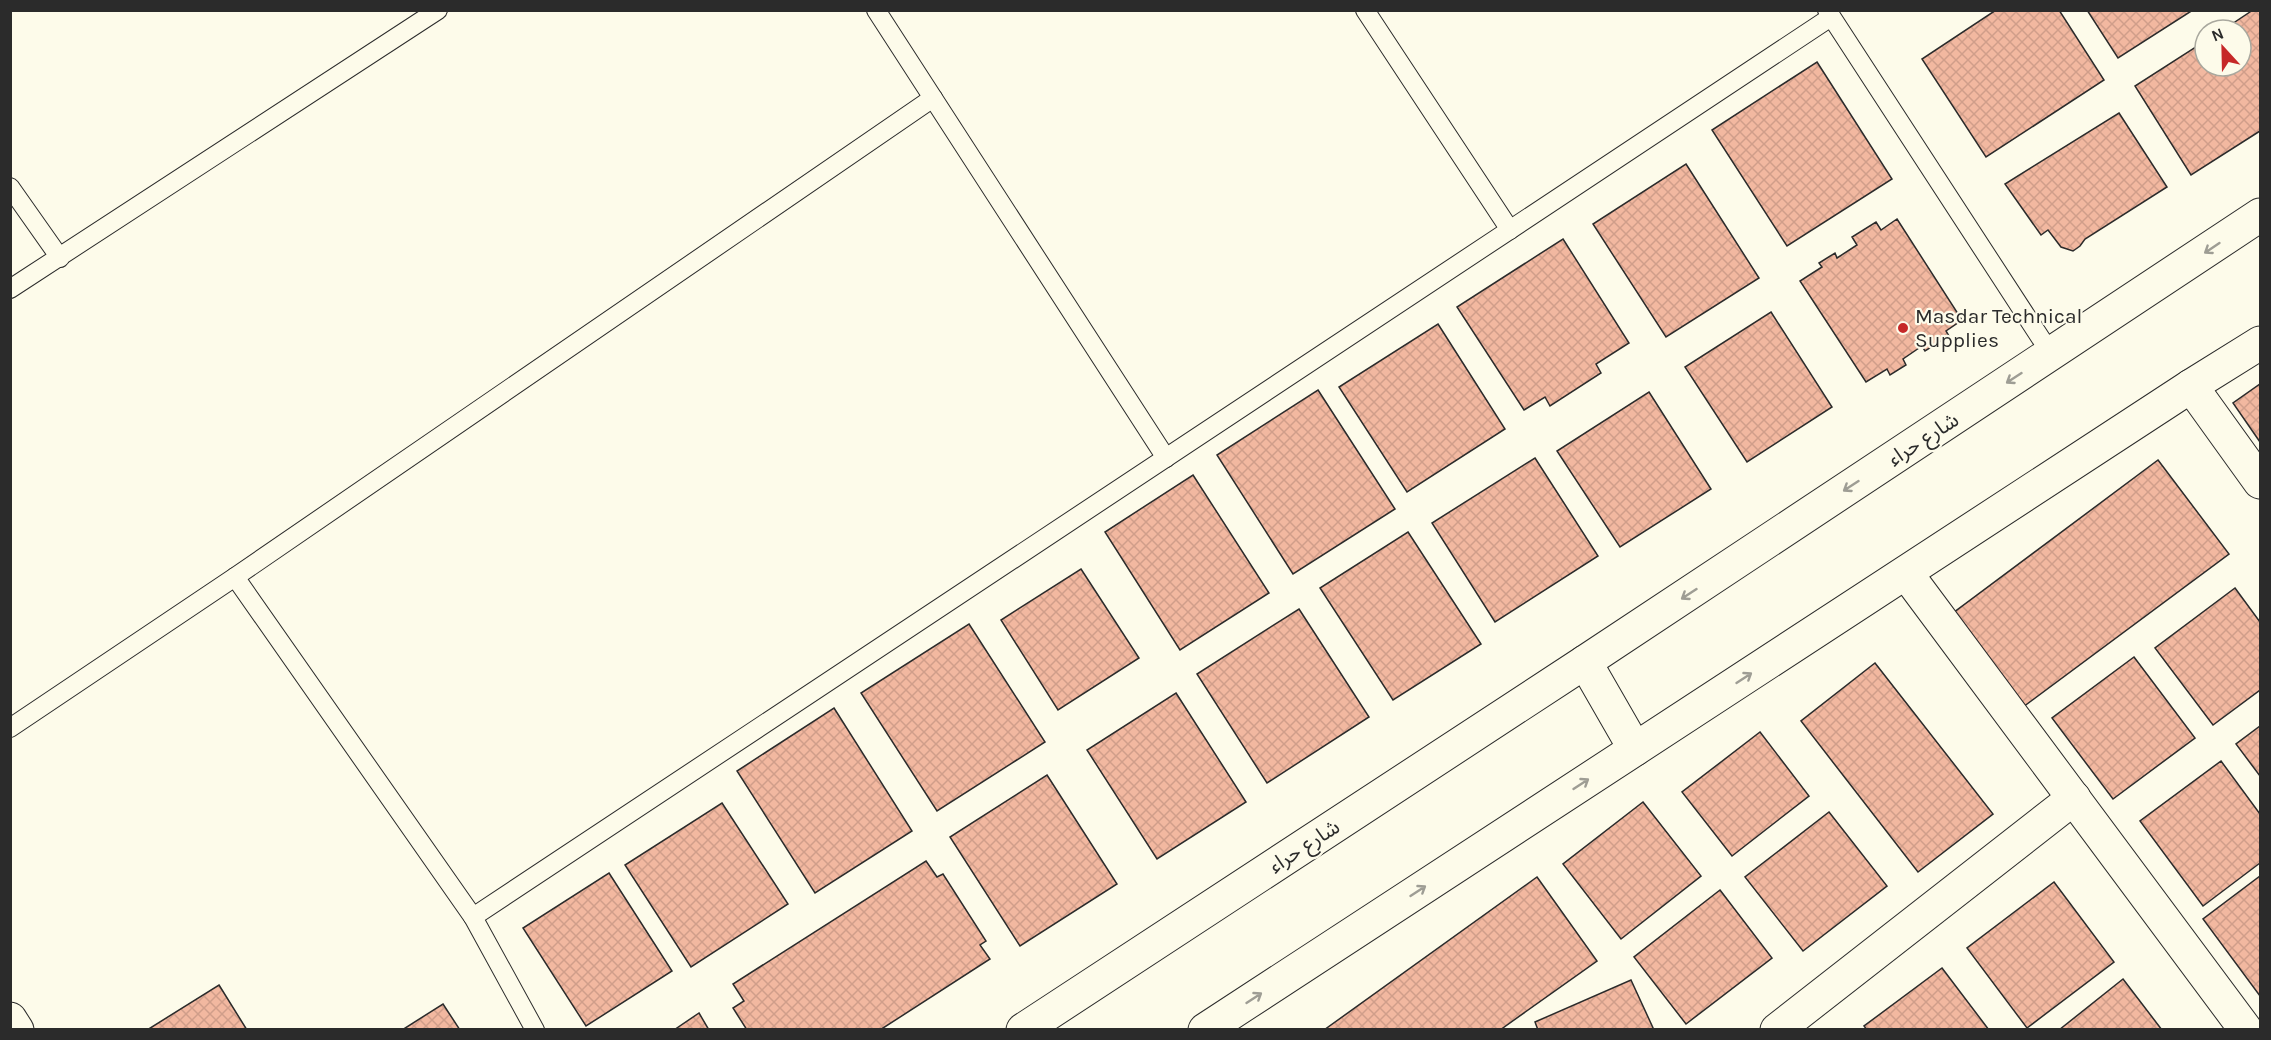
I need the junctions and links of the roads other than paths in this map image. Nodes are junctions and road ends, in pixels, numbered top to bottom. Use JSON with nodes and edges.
{"nodes":[{"id":1,"x":438,"y":10,"type":"edge"},
{"id":2,"x":876,"y":10,"type":"edge"},
{"id":3,"x":1365,"y":10,"type":"edge"},
{"id":4,"x":1829,"y":14,"type":"edge"},
{"id":5,"x":933,"y":98,"type":"junction"},
{"id":6,"x":10,"y":188,"type":"edge"},
{"id":7,"x":2260,"y":215,"type":"edge"},
{"id":8,"x":1510,"y":230,"type":"junction"},
{"id":9,"x":60,"y":258,"type":"junction"},
{"id":10,"x":10,"y":289,"type":"edge"},
{"id":11,"x":2260,"y":343,"type":"edge"},
{"id":12,"x":2051,"y":354,"type":"junction"},
{"id":13,"x":2191,"y":386,"type":"junction"},
{"id":14,"x":1166,"y":458,"type":"junction"},
{"id":15,"x":2260,"y":482,"type":"edge"},
{"id":16,"x":1905,"y":573,"type":"junction"},
{"id":17,"x":235,"y":577,"type":"junction"},
{"id":18,"x":1586,"y":662,"type":"junction"},
{"id":19,"x":10,"y":728,"type":"edge"},
{"id":20,"x":1635,"y":749,"type":"junction"},
{"id":21,"x":2074,"y":798,"type":"junction"},
{"id":22,"x":473,"y":917,"type":"junction"},
{"id":23,"x":10,"y":1018,"type":"edge"},
{"id":24,"x":17,"y":1029,"type":"edge"},
{"id":25,"x":535,"y":1029,"type":"edge"},
{"id":26,"x":1023,"y":1029,"type":"edge"},
{"id":27,"x":1205,"y":1029,"type":"edge"},
{"id":28,"x":1777,"y":1029,"type":"edge"},
{"id":29,"x":2246,"y":1029,"type":"edge"}],
"edges":[{"from":1,"to":9,"type":"lane"},
{"from":2,"to":5,"type":"lane"},
{"from":3,"to":8,"type":"lane"},
{"from":4,"to":8,"type":"lane"},
{"from":4,"to":12,"type":"lane"},
{"from":5,"to":14,"type":"lane"},
{"from":5,"to":17,"type":"lane"},
{"from":6,"to":9,"type":"lane"},
{"from":7,"to":12,"type":"main road","name":"شارع حراء","one_way":true},
{"from":8,"to":14,"type":"lane"},
{"from":9,"to":10,"type":"lane"},
{"from":11,"to":13,"type":"main road"},
{"from":12,"to":18,"type":"main road","name":"شارع حراء","one_way":true},
{"from":13,"to":15,"type":"main road"},
{"from":13,"to":16,"type":"main road"},
{"from":14,"to":22,"type":"lane"},
{"from":20,"to":16,"type":"main road","one_way":true},
{"from":16,"to":21,"type":"main road"},
{"from":17,"to":19,"type":"lane"},
{"from":17,"to":22,"type":"lane"},
{"from":18,"to":20,"type":"main road"},
{"from":18,"to":26,"type":"main road","name":"شارع حراء"},
{"from":27,"to":20,"type":"main road","one_way":true},
{"from":21,"to":28,"type":"main road"},
{"from":21,"to":29,"type":"main road"},
{"from":22,"to":25,"type":"lane"},
{"from":23,"to":24,"type":"main road"}]}
